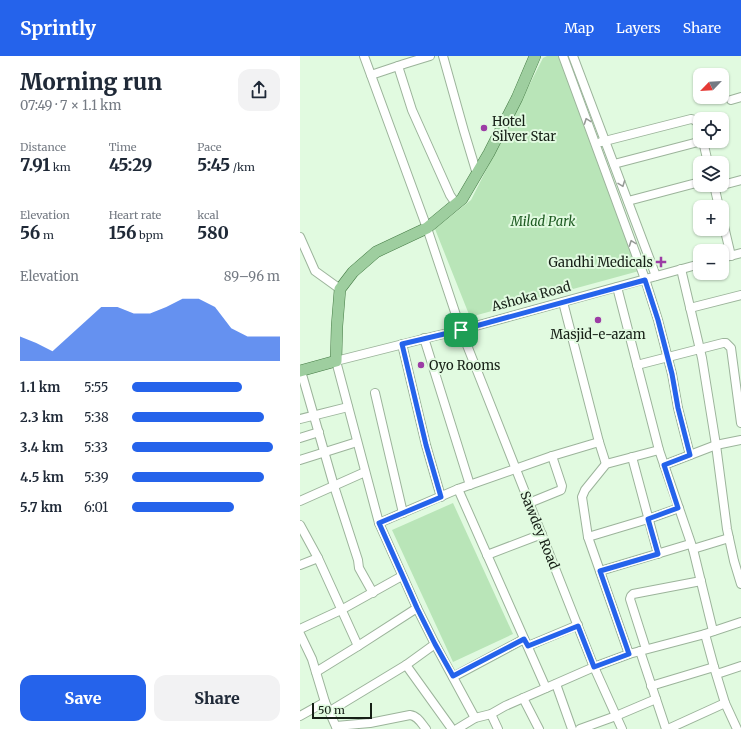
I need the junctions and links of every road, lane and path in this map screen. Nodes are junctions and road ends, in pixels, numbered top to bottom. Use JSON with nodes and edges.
{"nodes":[{"id":1,"x":364,"y":56,"type":"edge"},
{"id":2,"x":430,"y":56,"type":"edge"},
{"id":3,"x":443,"y":56,"type":"edge"},
{"id":4,"x":536,"y":56,"type":"edge"},
{"id":5,"x":563,"y":56,"type":"edge"},
{"id":6,"x":573,"y":56,"type":"edge"},
{"id":7,"x":402,"y":62,"type":"edge"},
{"id":8,"x":371,"y":75,"type":"junction"},
{"id":9,"x":741,"y":97,"type":"edge"},
{"id":10,"x":731,"y":100,"type":"dead end"},
{"id":11,"x":693,"y":120,"type":"edge"},
{"id":12,"x":605,"y":140,"type":"junction"},
{"id":13,"x":595,"y":143,"type":"junction"},
{"id":14,"x":693,"y":143,"type":"edge"},
{"id":15,"x":614,"y":164,"type":"junction"},
{"id":16,"x":477,"y":174,"type":"junction"},
{"id":17,"x":741,"y":180,"type":"edge"},
{"id":18,"x":729,"y":183,"type":"edge"},
{"id":19,"x":693,"y":184,"type":"edge"},
{"id":20,"x":628,"y":201,"type":"junction"},
{"id":21,"x":456,"y":204,"type":"junction"},
{"id":22,"x":427,"y":228,"type":"junction"},
{"id":23,"x":726,"y":236,"type":"edge"},
{"id":24,"x":300,"y":237,"type":"edge"},
{"id":25,"x":741,"y":253,"type":"edge"},
{"id":26,"x":731,"y":256,"type":"joint"},
{"id":27,"x":693,"y":266,"type":"edge"},
{"id":28,"x":681,"y":269,"type":"junction"},
{"id":29,"x":656,"y":276,"type":"junction"},
{"id":30,"x":645,"y":280,"type":"junction"},
{"id":31,"x":617,"y":287,"type":"junction"},
{"id":32,"x":340,"y":289,"type":"junction"},
{"id":33,"x":741,"y":295,"type":"edge"},
{"id":34,"x":563,"y":302,"type":"junction"},
{"id":35,"x":690,"y":308,"type":"junction"},
{"id":36,"x":461,"y":330,"type":"junction"},
{"id":37,"x":424,"y":338,"type":"junction"},
{"id":38,"x":402,"y":344,"type":"junction"},
{"id":39,"x":700,"y":348,"type":"junction"},
{"id":40,"x":667,"y":356,"type":"junction"},
{"id":41,"x":336,"y":361,"type":"junction"},
{"id":42,"x":637,"y":365,"type":"junction"},
{"id":43,"x":300,"y":371,"type":"edge"},
{"id":44,"x":375,"y":393,"type":"dead end"},
{"id":45,"x":348,"y":407,"type":"junction"},
{"id":46,"x":314,"y":416,"type":"junction"},
{"id":47,"x":300,"y":419,"type":"edge"},
{"id":48,"x":741,"y":423,"type":"edge"},
{"id":49,"x":319,"y":432,"type":"junction"},
{"id":50,"x":300,"y":438,"type":"edge"},
{"id":51,"x":741,"y":440,"type":"edge"},
{"id":52,"x":357,"y":442,"type":"junction"},
{"id":53,"x":599,"y":442,"type":"junction"},
{"id":54,"x":716,"y":445,"type":"junction"},
{"id":55,"x":659,"y":450,"type":"junction"},
{"id":56,"x":324,"y":453,"type":"junction"},
{"id":57,"x":690,"y":455,"type":"junction"},
{"id":58,"x":552,"y":456,"type":"junction"},
{"id":59,"x":632,"y":457,"type":"junction"},
{"id":60,"x":300,"y":460,"type":"edge"},
{"id":61,"x":606,"y":464,"type":"junction"},
{"id":62,"x":664,"y":465,"type":"junction"},
{"id":63,"x":516,"y":469,"type":"junction"},
{"id":64,"x":365,"y":472,"type":"junction"},
{"id":65,"x":470,"y":485,"type":"junction"},
{"id":66,"x":334,"y":486,"type":"junction"},
{"id":67,"x":458,"y":490,"type":"junction"},
{"id":68,"x":441,"y":497,"type":"junction"},
{"id":69,"x":300,"y":500,"type":"edge"},
{"id":70,"x":529,"y":503,"type":"junction"},
{"id":71,"x":678,"y":508,"type":"junction"},
{"id":72,"x":403,"y":513,"type":"junction"},
{"id":73,"x":648,"y":519,"type":"junction"},
{"id":74,"x":379,"y":523,"type":"junction"},
{"id":75,"x":300,"y":525,"type":"edge"},
{"id":76,"x":542,"y":534,"type":"junction"},
{"id":77,"x":588,"y":538,"type":"junction"},
{"id":78,"x":729,"y":538,"type":"junction"},
{"id":79,"x":692,"y":546,"type":"junction"},
{"id":80,"x":658,"y":554,"type":"junction"},
{"id":81,"x":487,"y":555,"type":"junction"},
{"id":82,"x":318,"y":558,"type":"junction"},
{"id":83,"x":300,"y":565,"type":"edge"},
{"id":84,"x":600,"y":571,"type":"junction"},
{"id":85,"x":402,"y":576,"type":"junction"},
{"id":86,"x":701,"y":581,"type":"junction"},
{"id":87,"x":741,"y":584,"type":"edge"},
{"id":88,"x":373,"y":593,"type":"junction"},
{"id":89,"x":417,"y":608,"type":"junction"},
{"id":90,"x":342,"y":610,"type":"junction"},
{"id":91,"x":741,"y":622,"type":"edge"},
{"id":92,"x":578,"y":626,"type":"junction"},
{"id":93,"x":300,"y":629,"type":"edge"},
{"id":94,"x":709,"y":632,"type":"junction"},
{"id":95,"x":300,"y":634,"type":"edge"},
{"id":96,"x":526,"y":642,"type":"junction"},
{"id":97,"x":435,"y":644,"type":"junction"},
{"id":98,"x":358,"y":646,"type":"junction"},
{"id":99,"x":643,"y":650,"type":"junction"},
{"id":100,"x":629,"y":654,"type":"junction"},
{"id":101,"x":406,"y":665,"type":"junction"},
{"id":102,"x":741,"y":666,"type":"edge"},
{"id":103,"x":594,"y":667,"type":"junction"},
{"id":104,"x":716,"y":671,"type":"junction"},
{"id":105,"x":316,"y":672,"type":"junction"},
{"id":106,"x":453,"y":676,"type":"junction"},
{"id":107,"x":556,"y":684,"type":"junction"},
{"id":108,"x":651,"y":686,"type":"junction"},
{"id":109,"x":546,"y":688,"type":"junction"},
{"id":110,"x":523,"y":698,"type":"junction"},
{"id":111,"x":656,"y":699,"type":"junction"},
{"id":112,"x":326,"y":702,"type":"junction"},
{"id":113,"x":725,"y":703,"type":"junction"},
{"id":114,"x":330,"y":711,"type":"junction"},
{"id":115,"x":491,"y":714,"type":"junction"},
{"id":116,"x":300,"y":716,"type":"edge"},
{"id":117,"x":616,"y":716,"type":"junction"},
{"id":118,"x":475,"y":718,"type":"junction"},
{"id":119,"x":336,"y":728,"type":"edge"},
{"id":120,"x":426,"y":729,"type":"edge"},
{"id":121,"x":452,"y":729,"type":"edge"},
{"id":122,"x":457,"y":729,"type":"edge"},
{"id":123,"x":498,"y":729,"type":"edge"},
{"id":124,"x":539,"y":729,"type":"edge"},
{"id":125,"x":572,"y":729,"type":"edge"},
{"id":126,"x":580,"y":729,"type":"edge"},
{"id":127,"x":622,"y":729,"type":"edge"},
{"id":128,"x":667,"y":729,"type":"edge"},
{"id":129,"x":737,"y":729,"type":"edge"}],
"edges":[{"from":1,"to":8,"type":"street","name":"Sawdey Road"},
{"from":2,"to":7,"type":"street"},
{"from":3,"to":16,"type":"street"},
{"from":4,"to":16,"type":"main road"},
{"from":13,"to":5,"type":"street","one_way":true},
{"from":6,"to":12,"type":"street"},
{"from":7,"to":8,"type":"street"},
{"from":7,"to":21,"type":"street"},
{"from":8,"to":22,"type":"street","name":"Sawdey Road"},
{"from":9,"to":10,"type":"street"},
{"from":11,"to":12,"type":"street"},
{"from":12,"to":13,"type":"street"},
{"from":12,"to":15,"type":"street"},
{"from":30,"to":13,"type":"street","one_way":true},
{"from":14,"to":15,"type":"street"},
{"from":15,"to":20,"type":"street","one_way":true},
{"from":16,"to":21,"type":"main road"},
{"from":17,"to":18,"type":"street"},
{"from":19,"to":20,"type":"street"},
{"from":20,"to":29,"type":"street"},
{"from":21,"to":22,"type":"main road"},
{"from":22,"to":32,"type":"main road"},
{"from":22,"to":36,"type":"street","name":"Sawdey Road"},
{"from":23,"to":26,"type":"street"},
{"from":24,"to":32,"type":"street"},
{"from":25,"to":26,"type":"street"},
{"from":27,"to":28,"type":"street","name":"Ashoka Road"},
{"from":28,"to":29,"type":"street","name":"Ashoka Road"},
{"from":28,"to":35,"type":"street"},
{"from":29,"to":30,"type":"street","name":"Ashoka Road"},
{"from":30,"to":31,"type":"street","name":"Ashoka Road"},
{"from":30,"to":40,"type":"street"},
{"from":31,"to":34,"type":"street","name":"Ashoka Road"},
{"from":31,"to":42,"type":"street"},
{"from":32,"to":41,"type":"main road"},
{"from":33,"to":35,"type":"street"},
{"from":34,"to":36,"type":"street","name":"Ashoka Road"},
{"from":34,"to":53,"type":"street"},
{"from":35,"to":39,"type":"street"},
{"from":36,"to":37,"type":"street","name":"Ashoka Road"},
{"from":36,"to":63,"type":"street","name":"Sawdey Road"},
{"from":37,"to":38,"type":"street","name":"Ashoka Road"},
{"from":37,"to":65,"type":"street"},
{"from":38,"to":41,"type":"street","name":"Ashoka Road"},
{"from":38,"to":68,"type":"street"},
{"from":39,"to":40,"type":"street"},
{"from":39,"to":48,"type":"street"},
{"from":39,"to":54,"type":"street"},
{"from":40,"to":42,"type":"street"},
{"from":40,"to":57,"type":"street"},
{"from":41,"to":43,"type":"main road","name":"Ashoka Road"},
{"from":41,"to":45,"type":"street"},
{"from":42,"to":55,"type":"street"},
{"from":43,"to":46,"type":"street"},
{"from":44,"to":72,"type":"street"},
{"from":45,"to":46,"type":"street"},
{"from":45,"to":52,"type":"street"},
{"from":46,"to":47,"type":"street"},
{"from":46,"to":49,"type":"street"},
{"from":49,"to":50,"type":"street"},
{"from":49,"to":56,"type":"street"},
{"from":51,"to":54,"type":"street"},
{"from":52,"to":56,"type":"street"},
{"from":52,"to":64,"type":"street"},
{"from":53,"to":58,"type":"street"},
{"from":53,"to":61,"type":"street"},
{"from":54,"to":57,"type":"street"},
{"from":54,"to":78,"type":"street"},
{"from":55,"to":59,"type":"street"},
{"from":55,"to":62,"type":"street"},
{"from":56,"to":60,"type":"street"},
{"from":56,"to":66,"type":"street"},
{"from":57,"to":62,"type":"street"},
{"from":58,"to":63,"type":"street"},
{"from":58,"to":70,"type":"street"},
{"from":59,"to":61,"type":"street"},
{"from":59,"to":73,"type":"street"},
{"from":61,"to":77,"type":"street"},
{"from":62,"to":71,"type":"street"},
{"from":63,"to":65,"type":"street"},
{"from":63,"to":70,"type":"street","name":"Sawdey Road"},
{"from":64,"to":66,"type":"street"},
{"from":64,"to":74,"type":"street"},
{"from":65,"to":67,"type":"street"},
{"from":66,"to":69,"type":"street"},
{"from":66,"to":88,"type":"street"},
{"from":67,"to":68,"type":"street"},
{"from":67,"to":81,"type":"street"},
{"from":68,"to":72,"type":"street"},
{"from":70,"to":76,"type":"street","name":"Sawdey Road"},
{"from":71,"to":73,"type":"street"},
{"from":71,"to":79,"type":"street"},
{"from":72,"to":74,"type":"street"},
{"from":73,"to":77,"type":"street"},
{"from":73,"to":80,"type":"street"},
{"from":74,"to":85,"type":"street"},
{"from":75,"to":82,"type":"street"},
{"from":76,"to":81,"type":"street"},
{"from":76,"to":92,"type":"street","name":"Sawdey Road"},
{"from":77,"to":84,"type":"street"},
{"from":78,"to":79,"type":"street"},
{"from":78,"to":87,"type":"street"},
{"from":79,"to":80,"type":"street"},
{"from":79,"to":86,"type":"street"},
{"from":80,"to":84,"type":"street"},
{"from":81,"to":96,"type":"street"},
{"from":82,"to":83,"type":"street"},
{"from":82,"to":90,"type":"street"},
{"from":84,"to":100,"type":"street"},
{"from":85,"to":88,"type":"street"},
{"from":85,"to":89,"type":"street"},
{"from":86,"to":94,"type":"street"},
{"from":86,"to":99,"type":"street"},
{"from":88,"to":90,"type":"street"},
{"from":89,"to":97,"type":"street"},
{"from":89,"to":98,"type":"street"},
{"from":90,"to":93,"type":"street"},
{"from":90,"to":98,"type":"street"},
{"from":91,"to":94,"type":"street"},
{"from":92,"to":96,"type":"street"},
{"from":92,"to":103,"type":"street","name":"Sawdey Road"},
{"from":94,"to":99,"type":"street"},
{"from":94,"to":104,"type":"street"},
{"from":95,"to":105,"type":"street"},
{"from":96,"to":106,"type":"street"},
{"from":96,"to":109,"type":"street"},
{"from":97,"to":101,"type":"street"},
{"from":97,"to":106,"type":"street"},
{"from":98,"to":105,"type":"street"},
{"from":99,"to":100,"type":"street"},
{"from":99,"to":108,"type":"street"},
{"from":100,"to":103,"type":"street"},
{"from":101,"to":114,"type":"street"},
{"from":101,"to":121,"type":"street"},
{"from":102,"to":104,"type":"street"},
{"from":103,"to":107,"type":"street"},
{"from":103,"to":117,"type":"street","name":"Sawdey Road"},
{"from":104,"to":108,"type":"street"},
{"from":104,"to":113,"type":"street"},
{"from":105,"to":112,"type":"street"},
{"from":106,"to":118,"type":"street"},
{"from":107,"to":109,"type":"street"},
{"from":107,"to":125,"type":"street"},
{"from":108,"to":111,"type":"street"},
{"from":109,"to":110,"type":"street"},
{"from":110,"to":115,"type":"street"},
{"from":110,"to":124,"type":"street"},
{"from":111,"to":117,"type":"street"},
{"from":111,"to":128,"type":"street"},
{"from":112,"to":114,"type":"street"},
{"from":112,"to":116,"type":"street"},
{"from":113,"to":128,"type":"street"},
{"from":113,"to":129,"type":"street"},
{"from":114,"to":119,"type":"street"},
{"from":115,"to":118,"type":"street"},
{"from":115,"to":123,"type":"street"},
{"from":117,"to":126,"type":"street"},
{"from":117,"to":127,"type":"street","name":"Sawdey Road"},
{"from":118,"to":122,"type":"street"},
{"from":119,"to":120,"type":"street"}]}
